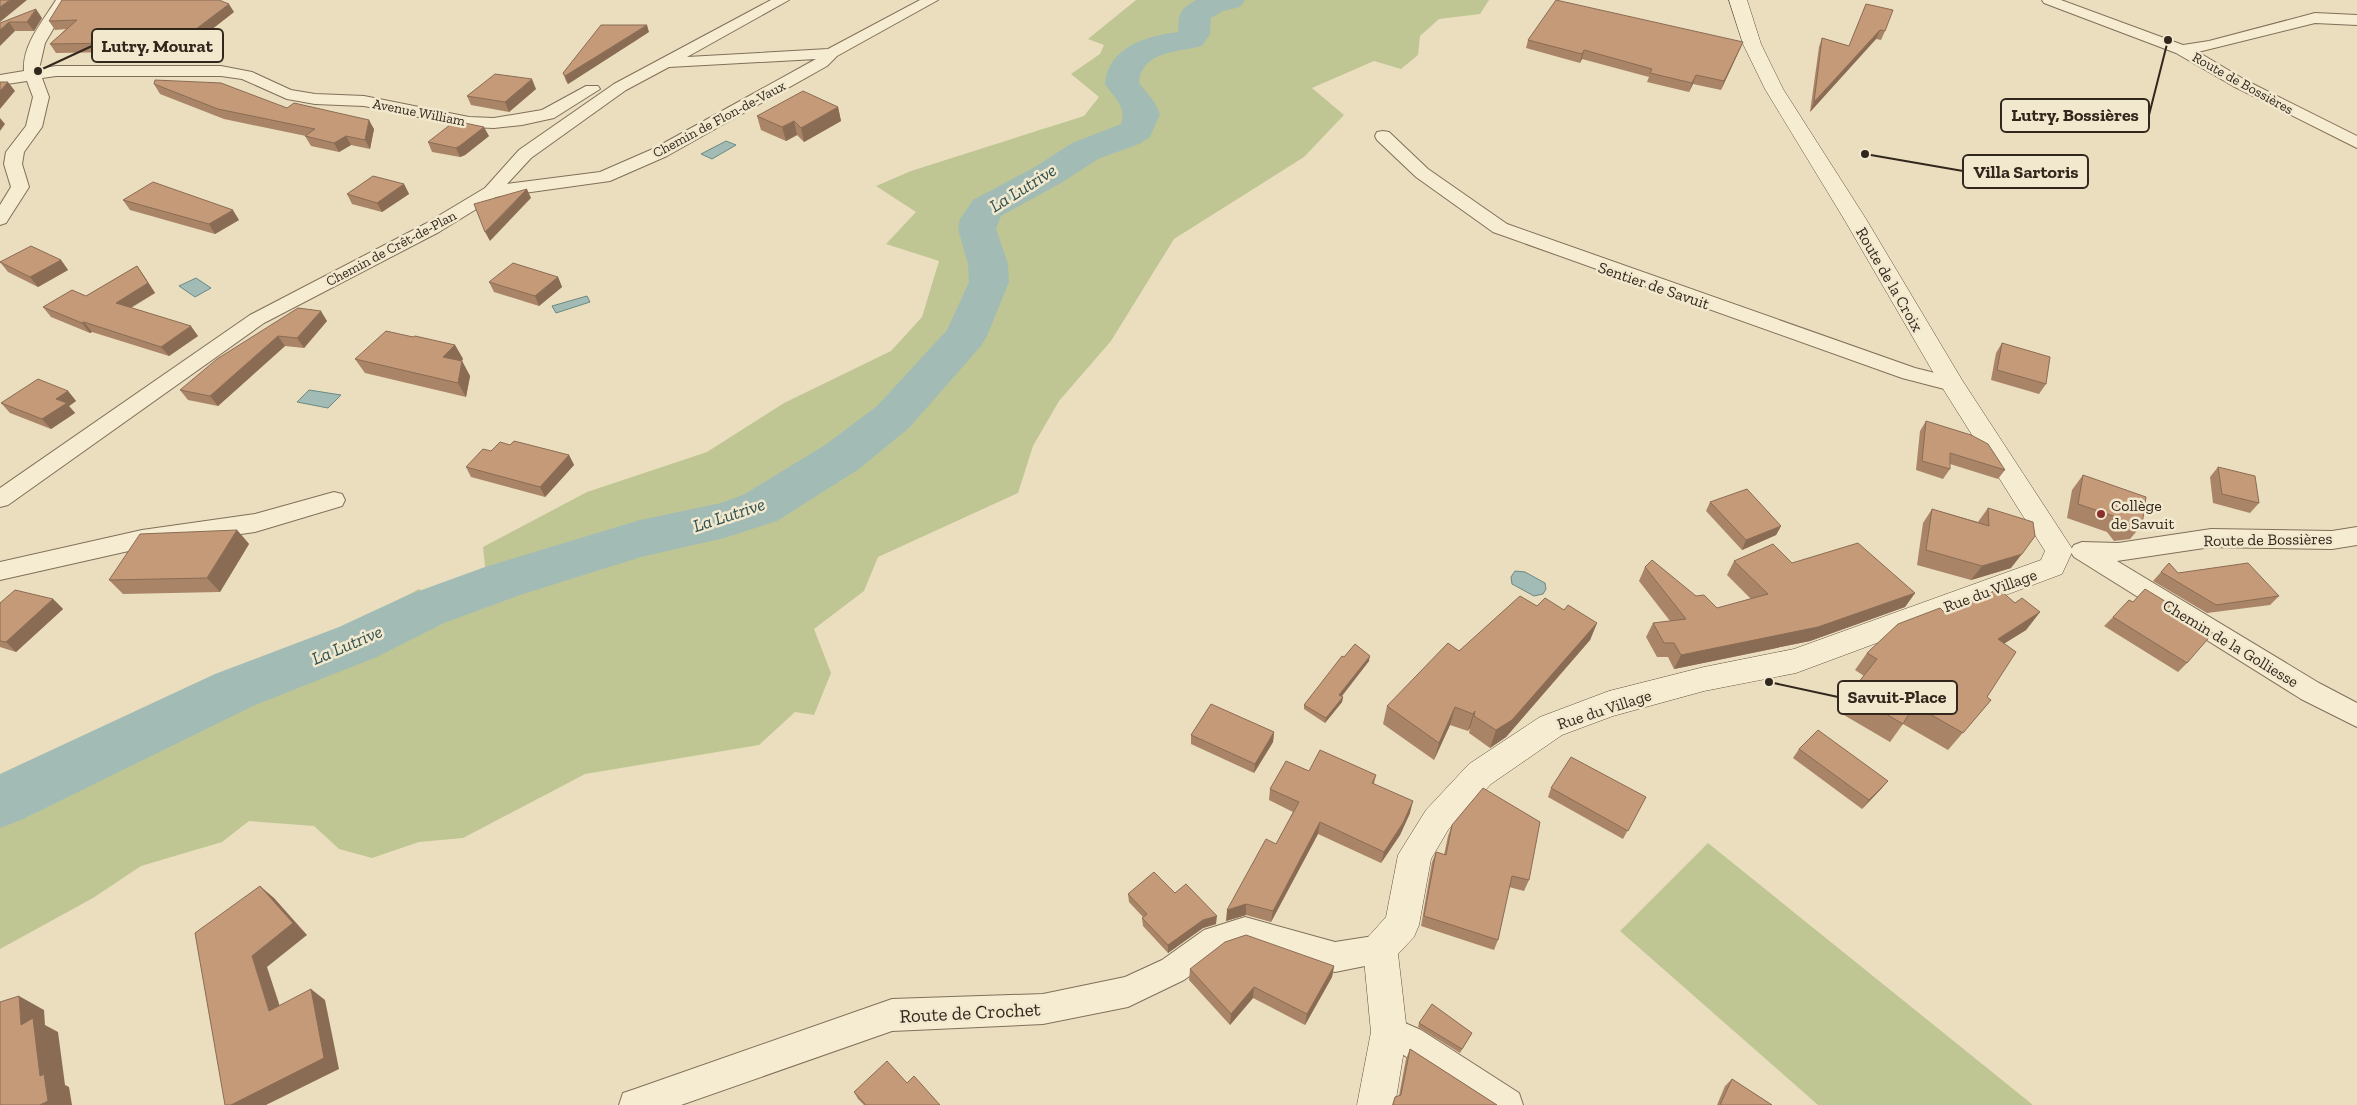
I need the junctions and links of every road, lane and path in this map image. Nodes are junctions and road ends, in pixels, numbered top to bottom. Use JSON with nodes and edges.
{"nodes":[{"id":1,"x":63,"y":0,"type":"edge"},
{"id":2,"x":782,"y":0,"type":"edge"},
{"id":3,"x":931,"y":0,"type":"edge"},
{"id":4,"x":1738,"y":0,"type":"edge"},
{"id":5,"x":2048,"y":0,"type":"edge"},
{"id":6,"x":2357,"y":20,"type":"edge"},
{"id":7,"x":2182,"y":50,"type":"junction"},
{"id":8,"x":831,"y":53,"type":"junction"},
{"id":9,"x":662,"y":64,"type":"junction"},
{"id":10,"x":32,"y":74,"type":"junction"},
{"id":11,"x":0,"y":80,"type":"edge"},
{"id":12,"x":1383,"y":136,"type":"dead end"},
{"id":13,"x":2357,"y":143,"type":"edge"},
{"id":14,"x":491,"y":192,"type":"junction"},
{"id":15,"x":0,"y":219,"type":"edge"},
{"id":16,"x":1952,"y":384,"type":"junction"},
{"id":17,"x":0,"y":499,"type":"edge"},
{"id":18,"x":334,"y":500,"type":"dead end"},
{"id":19,"x":2357,"y":536,"type":"edge"},
{"id":20,"x":2070,"y":550,"type":"junction"},
{"id":21,"x":0,"y":571,"type":"edge"},
{"id":22,"x":2357,"y":716,"type":"edge"},
{"id":23,"x":1380,"y":949,"type":"junction"},
{"id":24,"x":1389,"y":1032,"type":"junction"},
{"id":25,"x":635,"y":1105,"type":"edge"},
{"id":26,"x":1376,"y":1105,"type":"edge"},
{"id":27,"x":1507,"y":1105,"type":"edge"}],
"edges":[{"from":1,"to":10,"type":"street"},
{"from":2,"to":9,"type":"street","name":"Chemin de Crêt-de-Plan"},
{"from":3,"to":8,"type":"street","name":"Chemin de Flon-de-Vaux"},
{"from":4,"to":16,"type":"street","name":"Route de la Croix"},
{"from":5,"to":7,"type":"street"},
{"from":6,"to":7,"type":"street","name":"Route de Bossières"},
{"from":7,"to":13,"type":"street","name":"Route de Bossières"},
{"from":8,"to":9,"type":"street","name":"Avenue William"},
{"from":8,"to":14,"type":"street","name":"Chemin de Flon-de-Vaux"},
{"from":9,"to":10,"type":"street","name":"Avenue William"},
{"from":9,"to":14,"type":"street","name":"Chemin de Crêt-de-Plan"},
{"from":10,"to":11,"type":"street","name":"Avenue William"},
{"from":10,"to":15,"type":"street"},
{"from":12,"to":16,"type":"street","name":"Sentier de Savuit"},
{"from":14,"to":17,"type":"street","name":"Chemin de Crêt-de-Plan"},
{"from":16,"to":20,"type":"street","name":"Route de la Croix"},
{"from":18,"to":21,"type":"street"},
{"from":19,"to":20,"type":"street","name":"Route de Bossières"},
{"from":20,"to":22,"type":"street","name":"Chemin de la Golliesse"},
{"from":20,"to":23,"type":"street","name":"Rue du Village"},
{"from":23,"to":24,"type":"street"},
{"from":23,"to":25,"type":"street","name":"Route de Crochet"},
{"from":24,"to":26,"type":"street"},
{"from":24,"to":27,"type":"street"}]}
